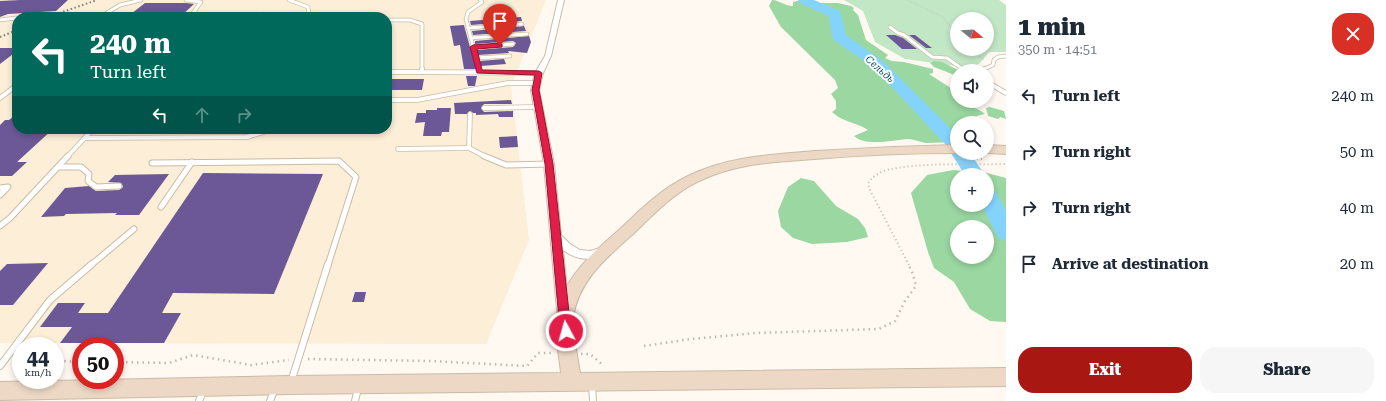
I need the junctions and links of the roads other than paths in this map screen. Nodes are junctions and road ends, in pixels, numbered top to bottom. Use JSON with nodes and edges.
{"nodes":[{"id":1,"x":141,"y":0,"type":"edge"},
{"id":2,"x":186,"y":0,"type":"edge"},
{"id":3,"x":289,"y":0,"type":"edge"},
{"id":4,"x":480,"y":0,"type":"edge"},
{"id":5,"x":561,"y":0,"type":"edge"},
{"id":6,"x":108,"y":12,"type":"edge"},
{"id":7,"x":195,"y":12,"type":"edge"},
{"id":8,"x":308,"y":12,"type":"edge"},
{"id":9,"x":12,"y":18,"type":"edge"},
{"id":10,"x":0,"y":20,"type":"edge"},
{"id":11,"x":392,"y":20,"type":"edge"},
{"id":12,"x":522,"y":24,"type":"dead end"},
{"id":13,"x":890,"y":27,"type":"dead end"},
{"id":14,"x":468,"y":28,"type":"junction"},
{"id":15,"x":526,"y":34,"type":"dead end"},
{"id":16,"x":471,"y":38,"type":"junction"},
{"id":17,"x":513,"y":44,"type":"dead end"},
{"id":18,"x":473,"y":47,"type":"junction"},
{"id":19,"x":510,"y":56,"type":"dead end"},
{"id":20,"x":1006,"y":56,"type":"edge"},
{"id":21,"x":476,"y":58,"type":"junction"},
{"id":22,"x":956,"y":64,"type":"edge"},
{"id":23,"x":993,"y":64,"type":"edge"},
{"id":24,"x":392,"y":72,"type":"edge"},
{"id":25,"x":422,"y":72,"type":"junction"},
{"id":26,"x":480,"y":72,"type":"junction"},
{"id":27,"x":539,"y":73,"type":"junction"},
{"id":28,"x":536,"y":83,"type":"junction"},
{"id":29,"x":994,"y":86,"type":"edge"},
{"id":30,"x":12,"y":89,"type":"edge"},
{"id":31,"x":1006,"y":93,"type":"edge"},
{"id":32,"x":0,"y":98,"type":"edge"},
{"id":33,"x":392,"y":100,"type":"edge"},
{"id":34,"x":538,"y":107,"type":"junction"},
{"id":35,"x":484,"y":108,"type":"dead end"},
{"id":36,"x":470,"y":114,"type":"dead end"},
{"id":37,"x":89,"y":134,"type":"edge"},
{"id":38,"x":257,"y":134,"type":"edge"},
{"id":39,"x":86,"y":138,"type":"junction"},
{"id":40,"x":469,"y":148,"type":"junction"},
{"id":41,"x":398,"y":149,"type":"dead end"},
{"id":42,"x":950,"y":153,"type":"edge"},
{"id":43,"x":192,"y":162,"type":"junction"},
{"id":44,"x":152,"y":163,"type":"dead end"},
{"id":45,"x":549,"y":164,"type":"junction"},
{"id":46,"x":58,"y":167,"type":"junction"},
{"id":47,"x":119,"y":186,"type":"dead end"},
{"id":48,"x":0,"y":188,"type":"edge"},
{"id":49,"x":0,"y":195,"type":"edge"},
{"id":50,"x":161,"y":207,"type":"dead end"},
{"id":51,"x":0,"y":226,"type":"edge"},
{"id":52,"x":134,"y":229,"type":"dead end"},
{"id":53,"x":556,"y":235,"type":"junction"},
{"id":54,"x":604,"y":251,"type":"junction"},
{"id":55,"x":564,"y":320,"type":"junction"},
{"id":56,"x":0,"y":366,"type":"edge"},
{"id":57,"x":1006,"y":377,"type":"edge"},
{"id":58,"x":572,"y":383,"type":"junction"},
{"id":59,"x":0,"y":391,"type":"edge"},
{"id":60,"x":279,"y":391,"type":"edge"},
{"id":61,"x":592,"y":392,"type":"edge"},
{"id":62,"x":357,"y":393,"type":"edge"},
{"id":63,"x":202,"y":394,"type":"edge"},
{"id":64,"x":17,"y":396,"type":"edge"}],
"edges":[{"from":1,"to":6,"type":"lane"},
{"from":2,"to":7,"type":"lane"},
{"from":3,"to":8,"type":"lane"},
{"from":4,"to":14,"type":"lane"},
{"from":5,"to":27,"type":"street"},
{"from":9,"to":10,"type":"lane"},
{"from":11,"to":25,"type":"lane"},
{"from":12,"to":14,"type":"lane"},
{"from":13,"to":22,"type":"lane"},
{"from":14,"to":16,"type":"lane"},
{"from":15,"to":16,"type":"lane"},
{"from":16,"to":18,"type":"lane"},
{"from":17,"to":18,"type":"lane"},
{"from":18,"to":21,"type":"lane"},
{"from":19,"to":21,"type":"lane"},
{"from":20,"to":23,"type":"lane"},
{"from":21,"to":26,"type":"lane"},
{"from":24,"to":25,"type":"lane"},
{"from":25,"to":26,"type":"lane"},
{"from":26,"to":27,"type":"lane"},
{"from":27,"to":28,"type":"street"},
{"from":28,"to":33,"type":"lane"},
{"from":28,"to":34,"type":"street"},
{"from":29,"to":31,"type":"lane"},
{"from":30,"to":32,"type":"lane"},
{"from":34,"to":35,"type":"lane"},
{"from":34,"to":45,"type":"street"},
{"from":36,"to":40,"type":"lane"},
{"from":37,"to":39,"type":"lane"},
{"from":38,"to":39,"type":"lane"},
{"from":39,"to":46,"type":"lane"},
{"from":40,"to":41,"type":"lane"},
{"from":40,"to":45,"type":"lane"},
{"from":42,"to":54,"type":"main road"},
{"from":43,"to":44,"type":"lane"},
{"from":43,"to":50,"type":"lane"},
{"from":43,"to":60,"type":"lane"},
{"from":45,"to":53,"type":"street"},
{"from":46,"to":47,"type":"lane"},
{"from":46,"to":51,"type":"lane"},
{"from":48,"to":49,"type":"lane"},
{"from":52,"to":56,"type":"lane"},
{"from":53,"to":54,"type":"street"},
{"from":53,"to":55,"type":"street"},
{"from":54,"to":55,"type":"main road"},
{"from":55,"to":58,"type":"main road"},
{"from":57,"to":61,"type":"main road"},
{"from":58,"to":61,"type":"main road"},
{"from":58,"to":62,"type":"main road"},
{"from":59,"to":64,"type":"main road"},
{"from":60,"to":62,"type":"main road"},
{"from":60,"to":63,"type":"main road"},
{"from":63,"to":64,"type":"main road"}]}
